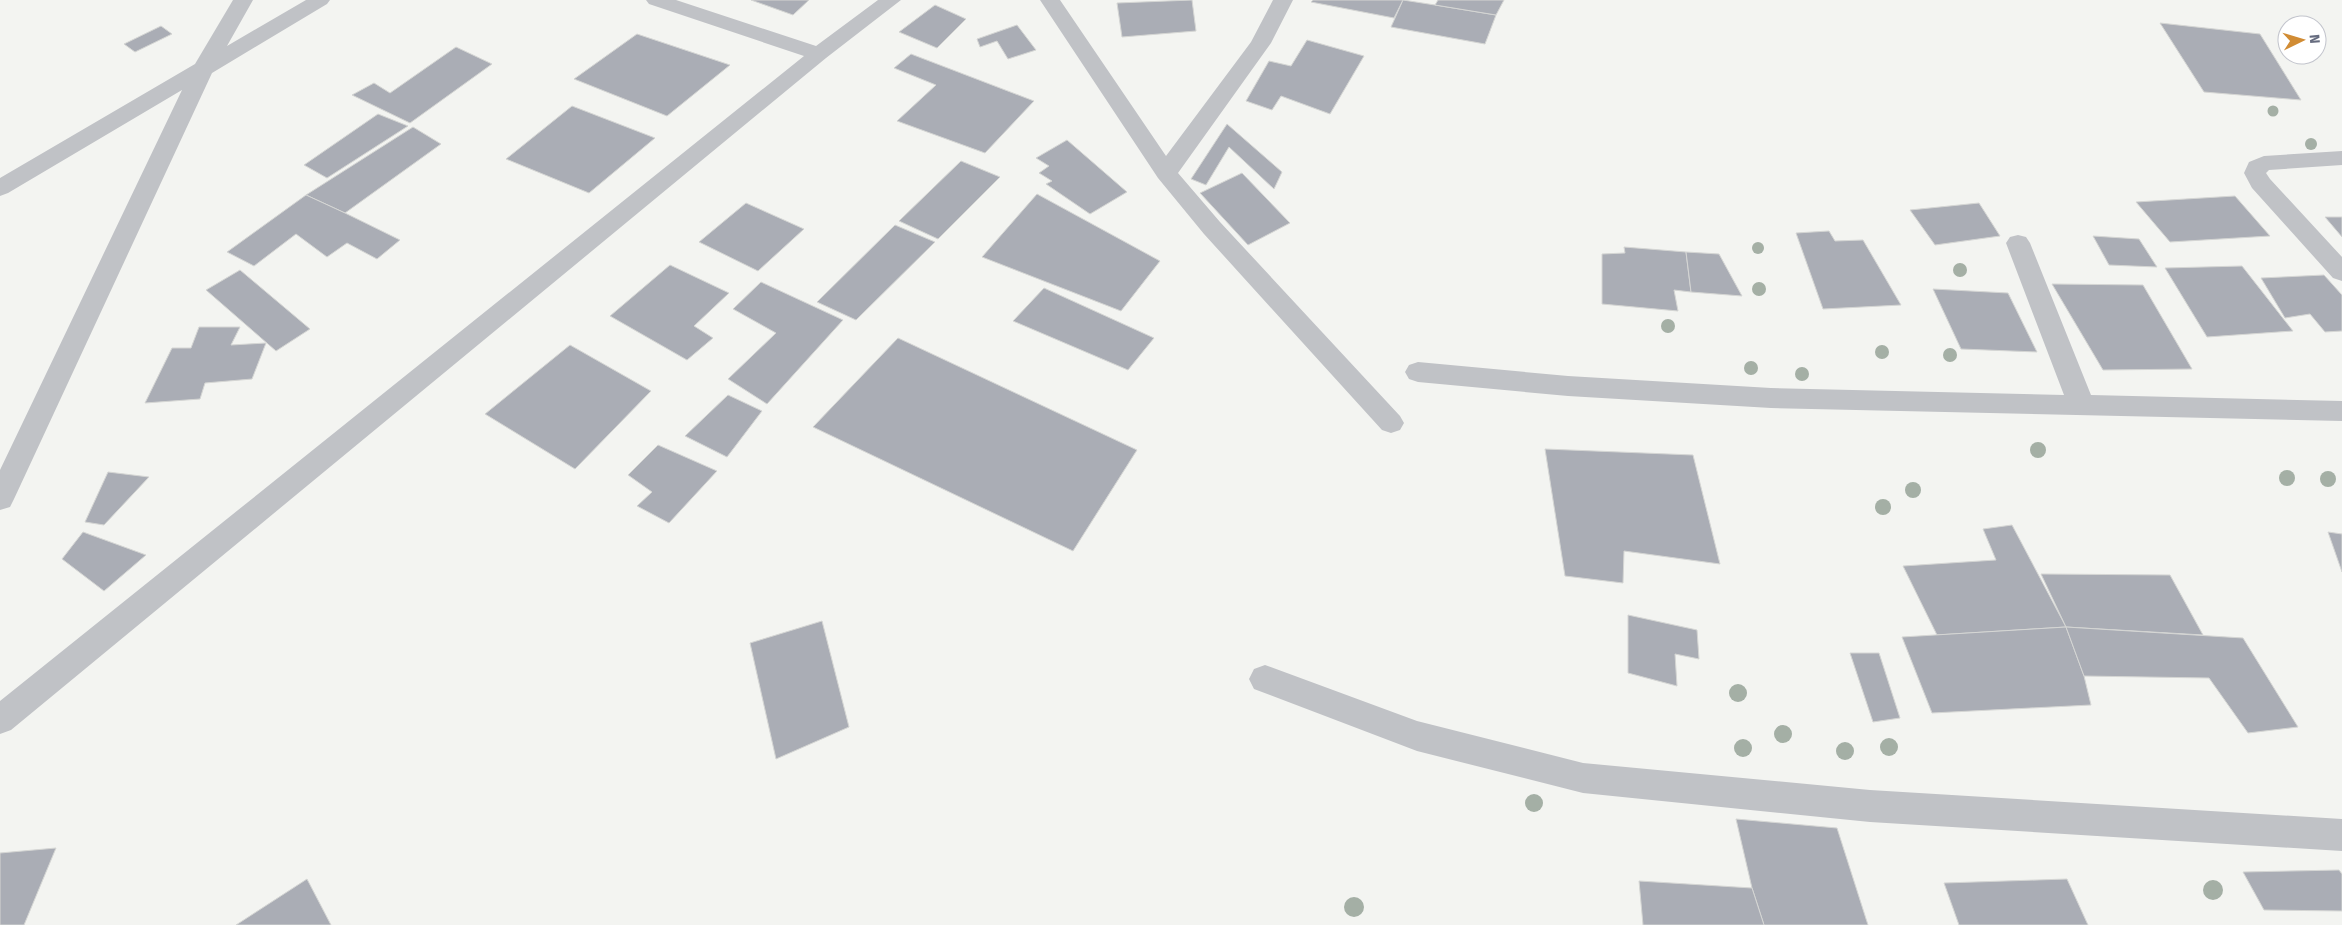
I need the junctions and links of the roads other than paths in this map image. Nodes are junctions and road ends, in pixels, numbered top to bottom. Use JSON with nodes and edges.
{"nodes":[{"id":1,"x":243,"y":0,"type":"edge"},
{"id":2,"x":320,"y":0,"type":"edge"},
{"id":3,"x":656,"y":0,"type":"edge"},
{"id":4,"x":891,"y":0,"type":"edge"},
{"id":5,"x":1050,"y":0,"type":"edge"},
{"id":6,"x":1283,"y":0,"type":"edge"},
{"id":7,"x":819,"y":54,"type":"junction"},
{"id":8,"x":203,"y":69,"type":"junction"},
{"id":9,"x":2342,"y":158,"type":"edge"},
{"id":10,"x":1166,"y":173,"type":"junction"},
{"id":11,"x":0,"y":188,"type":"edge"},
{"id":12,"x":2018,"y":243,"type":"dead end"},
{"id":13,"x":2342,"y":272,"type":"edge"},
{"id":14,"x":1418,"y":372,"type":"dead end"},
{"id":15,"x":2081,"y":404,"type":"junction"},
{"id":16,"x":2342,"y":411,"type":"edge"},
{"id":17,"x":1391,"y":423,"type":"dead end"},
{"id":18,"x":0,"y":499,"type":"edge"},
{"id":19,"x":1265,"y":679,"type":"dead end"},
{"id":20,"x":0,"y":720,"type":"edge"},
{"id":21,"x":2342,"y":834,"type":"edge"}],
"edges":[{"from":1,"to":8,"type":"street"},
{"from":2,"to":8,"type":"street"},
{"from":3,"to":7,"type":"street"},
{"from":4,"to":7,"type":"street"},
{"from":5,"to":10,"type":"street"},
{"from":6,"to":10,"type":"street"},
{"from":7,"to":20,"type":"street"},
{"from":8,"to":11,"type":"street"},
{"from":8,"to":18,"type":"street"},
{"from":9,"to":13,"type":"street"},
{"from":10,"to":17,"type":"street"},
{"from":12,"to":15,"type":"street"},
{"from":14,"to":15,"type":"street"},
{"from":15,"to":16,"type":"street"},
{"from":19,"to":21,"type":"street"}]}
